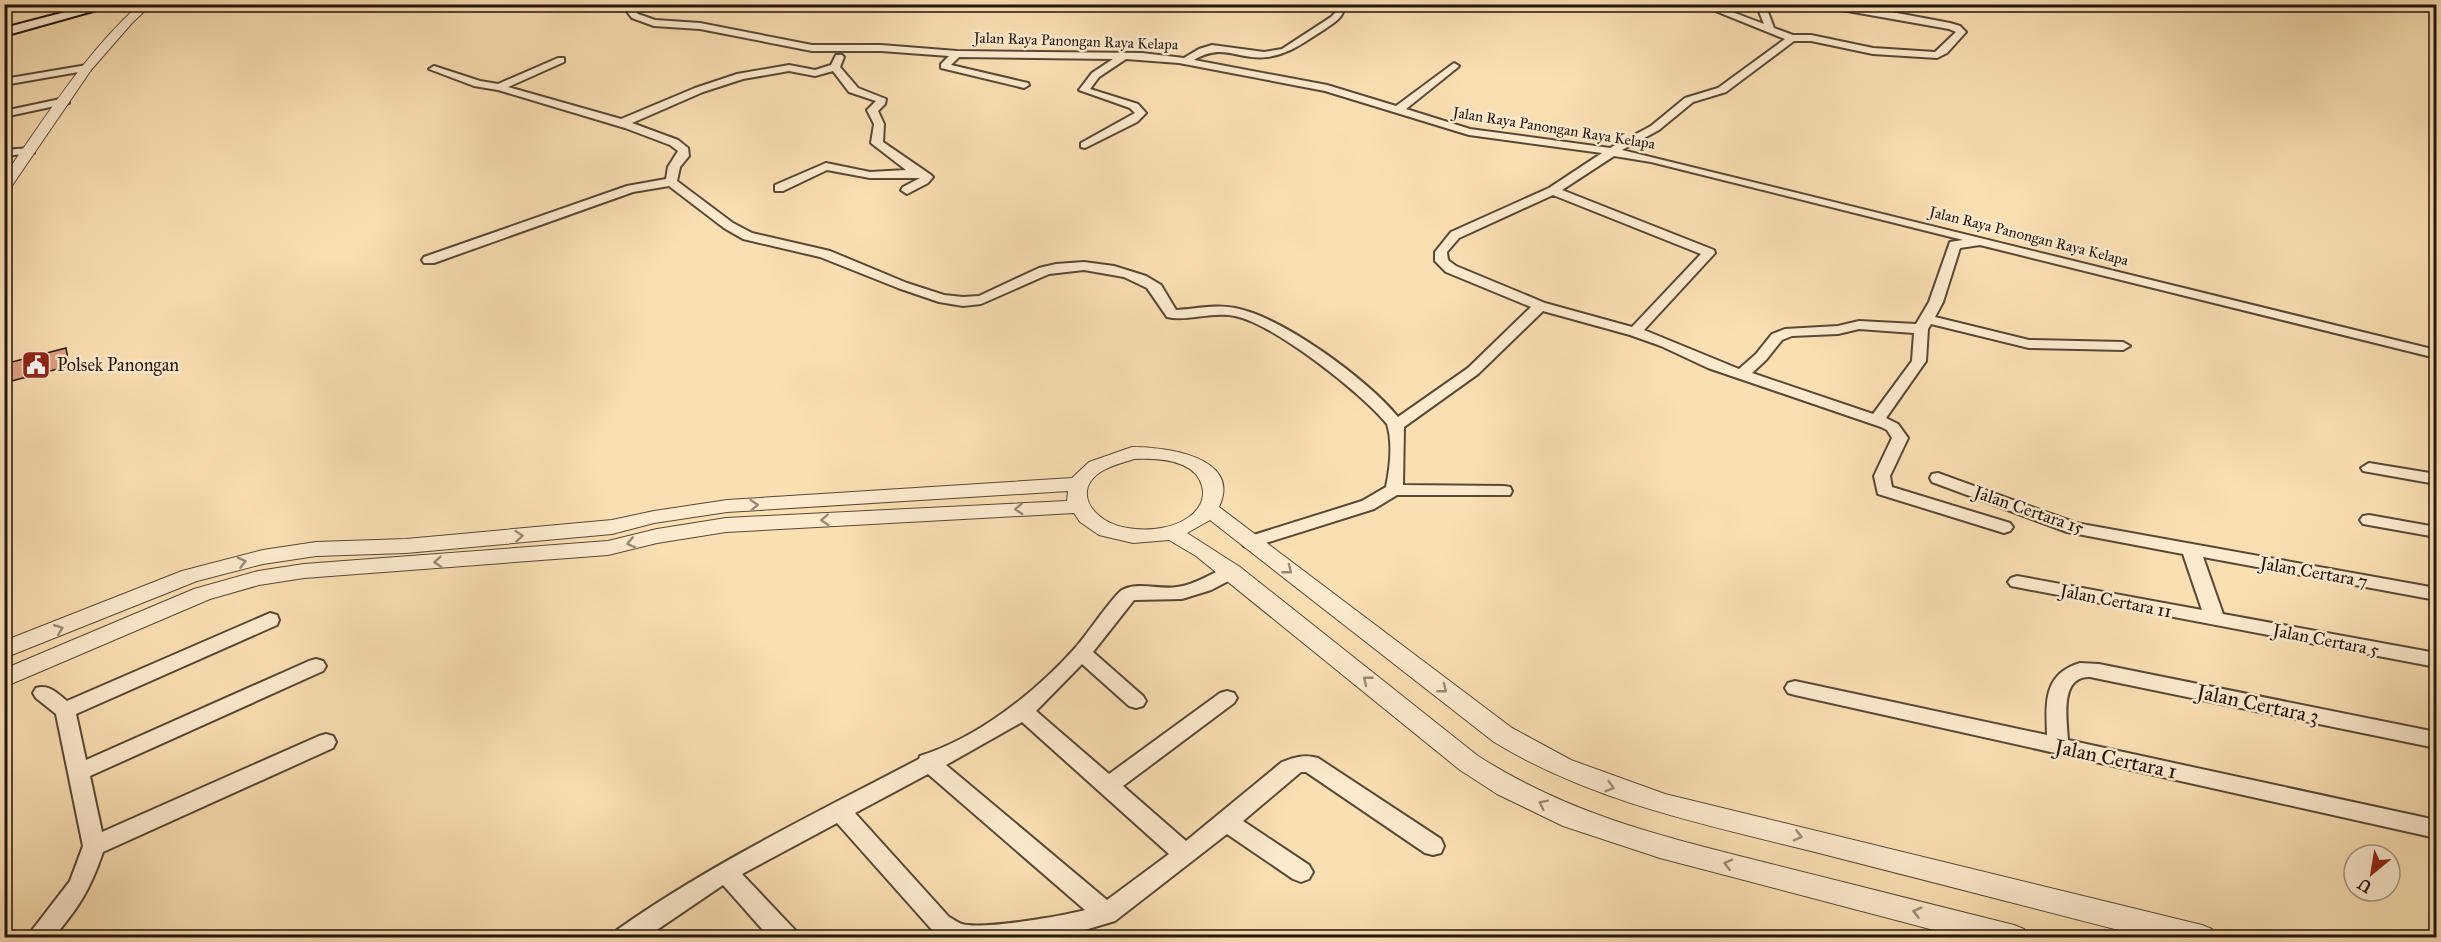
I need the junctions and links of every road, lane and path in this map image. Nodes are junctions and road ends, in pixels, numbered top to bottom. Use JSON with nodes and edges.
{"nodes":[{"id":1,"x":112,"y":4,"type":"edge"},
{"id":2,"x":147,"y":4,"type":"edge"},
{"id":3,"x":625,"y":4,"type":"edge"},
{"id":4,"x":1340,"y":4,"type":"edge"},
{"id":5,"x":1702,"y":4,"type":"edge"},
{"id":6,"x":1760,"y":4,"type":"edge"},
{"id":7,"x":1812,"y":4,"type":"edge"},
{"id":8,"x":1770,"y":28,"type":"junction"},
{"id":9,"x":4,"y":32,"type":"edge"},
{"id":10,"x":1792,"y":38,"type":"junction"},
{"id":11,"x":843,"y":48,"type":"junction"},
{"id":12,"x":957,"y":54,"type":"junction"},
{"id":13,"x":1264,"y":55,"type":"junction"},
{"id":14,"x":1123,"y":56,"type":"junction"},
{"id":15,"x":561,"y":60,"type":"dead end"},
{"id":16,"x":1186,"y":61,"type":"junction"},
{"id":17,"x":1454,"y":66,"type":"dead end"},
{"id":18,"x":835,"y":67,"type":"junction"},
{"id":19,"x":87,"y":68,"type":"junction"},
{"id":20,"x":434,"y":69,"type":"dead end"},
{"id":21,"x":1239,"y":70,"type":"junction"},
{"id":22,"x":4,"y":82,"type":"edge"},
{"id":23,"x":1024,"y":85,"type":"dead end"},
{"id":24,"x":499,"y":87,"type":"junction"},
{"id":25,"x":65,"y":101,"type":"junction"},
{"id":26,"x":1398,"y":110,"type":"junction"},
{"id":27,"x":4,"y":114,"type":"edge"},
{"id":28,"x":622,"y":123,"type":"junction"},
{"id":29,"x":1085,"y":145,"type":"dead end"},
{"id":30,"x":30,"y":151,"type":"junction"},
{"id":31,"x":1613,"y":151,"type":"junction"},
{"id":32,"x":4,"y":153,"type":"edge"},
{"id":33,"x":920,"y":173,"type":"junction"},
{"id":34,"x":671,"y":182,"type":"junction"},
{"id":35,"x":4,"y":187,"type":"edge"},
{"id":36,"x":780,"y":188,"type":"dead end"},
{"id":37,"x":907,"y":190,"type":"dead end"},
{"id":38,"x":1553,"y":191,"type":"junction"},
{"id":39,"x":1985,"y":242,"type":"junction"},
{"id":40,"x":429,"y":260,"type":"dead end"},
{"id":41,"x":1540,"y":306,"type":"junction"},
{"id":42,"x":1924,"y":324,"type":"junction"},
{"id":43,"x":1635,"y":332,"type":"junction"},
{"id":44,"x":2123,"y":346,"type":"dead end"},
{"id":45,"x":2436,"y":354,"type":"edge"},
{"id":46,"x":1742,"y":374,"type":"junction"},
{"id":47,"x":1877,"y":420,"type":"junction"},
{"id":48,"x":1397,"y":425,"type":"junction"},
{"id":49,"x":2369,"y":468,"type":"dead end"},
{"id":50,"x":1938,"y":478,"type":"dead end"},
{"id":51,"x":2436,"y":479,"type":"edge"},
{"id":52,"x":1079,"y":484,"type":"junction"},
{"id":53,"x":1394,"y":490,"type":"junction"},
{"id":54,"x":1504,"y":491,"type":"dead end"},
{"id":55,"x":1078,"y":507,"type":"junction"},
{"id":56,"x":1208,"y":509,"type":"junction"},
{"id":57,"x":727,"y":516,"type":"junction"},
{"id":58,"x":2369,"y":520,"type":"dead end"},
{"id":59,"x":2004,"y":527,"type":"dead end"},
{"id":60,"x":2436,"y":532,"type":"edge"},
{"id":61,"x":1172,"y":533,"type":"junction"},
{"id":62,"x":1250,"y":542,"type":"junction"},
{"id":63,"x":2191,"y":550,"type":"junction"},
{"id":64,"x":1232,"y":572,"type":"junction"},
{"id":65,"x":2017,"y":582,"type":"dead end"},
{"id":66,"x":2436,"y":594,"type":"edge"},
{"id":67,"x":2215,"y":619,"type":"junction"},
{"id":68,"x":270,"y":620,"type":"dead end"},
{"id":69,"x":4,"y":650,"type":"edge"},
{"id":70,"x":1082,"y":653,"type":"junction"},
{"id":71,"x":2436,"y":660,"type":"edge"},
{"id":72,"x":316,"y":666,"type":"dead end"},
{"id":73,"x":4,"y":679,"type":"edge"},
{"id":74,"x":1795,"y":688,"type":"dead end"},
{"id":75,"x":43,"y":693,"type":"dead end"},
{"id":76,"x":1227,"y":698,"type":"dead end"},
{"id":77,"x":1137,"y":701,"type":"dead end"},
{"id":78,"x":65,"y":710,"type":"junction"},
{"id":79,"x":1023,"y":711,"type":"junction"},
{"id":80,"x":2436,"y":740,"type":"edge"},
{"id":81,"x":326,"y":742,"type":"dead end"},
{"id":82,"x":2058,"y":746,"type":"junction"},
{"id":83,"x":928,"y":762,"type":"junction"},
{"id":84,"x":79,"y":772,"type":"junction"},
{"id":85,"x":1109,"y":785,"type":"junction"},
{"id":86,"x":840,"y":811,"type":"junction"},
{"id":87,"x":1227,"y":822,"type":"junction"},
{"id":88,"x":2436,"y":829,"type":"edge"},
{"id":89,"x":94,"y":846,"type":"junction"},
{"id":90,"x":1433,"y":846,"type":"dead end"},
{"id":91,"x":1185,"y":854,"type":"junction"},
{"id":92,"x":725,"y":872,"type":"junction"},
{"id":93,"x":1300,"y":872,"type":"dead end"},
{"id":94,"x":1107,"y":914,"type":"junction"},
{"id":95,"x":38,"y":938,"type":"edge"},
{"id":96,"x":626,"y":938,"type":"edge"},
{"id":97,"x":786,"y":938,"type":"edge"},
{"id":98,"x":2014,"y":938,"type":"edge"},
{"id":99,"x":2202,"y":938,"type":"edge"}],
"edges":[{"from":1,"to":9,"type":"main road"},
{"from":2,"to":19,"type":"street"},
{"from":3,"to":11,"type":"street","name":"Jalan Raya Panongan Raya Kelapa"},
{"from":4,"to":13,"type":"street"},
{"from":5,"to":8,"type":"street"},
{"from":6,"to":8,"type":"street"},
{"from":7,"to":10,"type":"street"},
{"from":8,"to":10,"type":"street"},
{"from":10,"to":31,"type":"street"},
{"from":11,"to":12,"type":"street","name":"Jalan Raya Panongan Raya Kelapa"},
{"from":11,"to":18,"type":"street"},
{"from":12,"to":14,"type":"street","name":"Jalan Raya Panongan Raya Kelapa"},
{"from":12,"to":23,"type":"street"},
{"from":13,"to":16,"type":"street"},
{"from":13,"to":21,"type":"street"},
{"from":14,"to":16,"type":"street","name":"Jalan Raya Panongan Raya Kelapa"},
{"from":14,"to":29,"type":"street"},
{"from":15,"to":24,"type":"street"},
{"from":16,"to":21,"type":"street","name":"Jalan Raya Panongan Raya Kelapa"},
{"from":17,"to":26,"type":"street"},
{"from":18,"to":28,"type":"street"},
{"from":18,"to":33,"type":"street"},
{"from":19,"to":22,"type":"street"},
{"from":19,"to":25,"type":"street"},
{"from":20,"to":24,"type":"street"},
{"from":21,"to":26,"type":"street","name":"Jalan Raya Panongan Raya Kelapa"},
{"from":24,"to":28,"type":"street"},
{"from":25,"to":27,"type":"street"},
{"from":25,"to":30,"type":"street"},
{"from":26,"to":31,"type":"street","name":"Jalan Raya Panongan Raya Kelapa"},
{"from":28,"to":34,"type":"street"},
{"from":30,"to":32,"type":"street"},
{"from":30,"to":35,"type":"street"},
{"from":31,"to":38,"type":"street"},
{"from":31,"to":39,"type":"street","name":"Jalan Raya Panongan Raya Kelapa"},
{"from":33,"to":36,"type":"street"},
{"from":33,"to":37,"type":"street"},
{"from":34,"to":40,"type":"street"},
{"from":34,"to":48,"type":"street"},
{"from":38,"to":41,"type":"street"},
{"from":38,"to":43,"type":"street"},
{"from":39,"to":42,"type":"street"},
{"from":39,"to":45,"type":"street","name":"Jalan Raya Panongan Raya Kelapa"},
{"from":41,"to":43,"type":"street"},
{"from":41,"to":48,"type":"street"},
{"from":42,"to":44,"type":"street"},
{"from":42,"to":46,"type":"street"},
{"from":42,"to":47,"type":"street"},
{"from":43,"to":46,"type":"street"},
{"from":46,"to":47,"type":"street"},
{"from":47,"to":59,"type":"street"},
{"from":48,"to":53,"type":"street"},
{"from":49,"to":51,"type":"street"},
{"from":50,"to":63,"type":"street","name":"Jalan Certara 15"},
{"from":52,"to":55,"type":"street"},
{"from":52,"to":56,"type":"street"},
{"from":57,"to":52,"type":"street","one_way":true},
{"from":53,"to":54,"type":"street"},
{"from":53,"to":62,"type":"street"},
{"from":55,"to":57,"type":"street","one_way":true},
{"from":55,"to":61,"type":"street"},
{"from":56,"to":61,"type":"street"},
{"from":56,"to":62,"type":"street"},
{"from":69,"to":57,"type":"street","one_way":true},
{"from":57,"to":73,"type":"street","one_way":true},
{"from":58,"to":60,"type":"street"},
{"from":61,"to":64,"type":"street"},
{"from":62,"to":99,"type":"street","one_way":true},
{"from":63,"to":66,"type":"street","name":"Jalan Certara 7"},
{"from":63,"to":67,"type":"street"},
{"from":64,"to":70,"type":"street"},
{"from":98,"to":64,"type":"street","one_way":true},
{"from":65,"to":67,"type":"street","name":"Jalan Certara 11"},
{"from":67,"to":71,"type":"street","name":"Jalan Certara 5"},
{"from":68,"to":78,"type":"street"},
{"from":70,"to":77,"type":"street"},
{"from":70,"to":79,"type":"street"},
{"from":72,"to":84,"type":"street"},
{"from":74,"to":82,"type":"street","name":"Jalan Certara 1"},
{"from":75,"to":78,"type":"street"},
{"from":76,"to":85,"type":"street"},
{"from":78,"to":84,"type":"street"},
{"from":79,"to":83,"type":"street"},
{"from":79,"to":85,"type":"street"},
{"from":80,"to":82,"type":"street","name":"Jalan Certara 3"},
{"from":81,"to":89,"type":"street"},
{"from":82,"to":88,"type":"street","name":"Jalan Certara 1"},
{"from":83,"to":86,"type":"street"},
{"from":83,"to":94,"type":"street"},
{"from":84,"to":89,"type":"street"},
{"from":85,"to":91,"type":"street"},
{"from":86,"to":92,"type":"street"},
{"from":86,"to":94,"type":"street"},
{"from":87,"to":90,"type":"street"},
{"from":87,"to":91,"type":"street"},
{"from":87,"to":93,"type":"street"},
{"from":89,"to":95,"type":"street"},
{"from":91,"to":94,"type":"street"},
{"from":92,"to":96,"type":"street"},
{"from":92,"to":97,"type":"street"}]}
